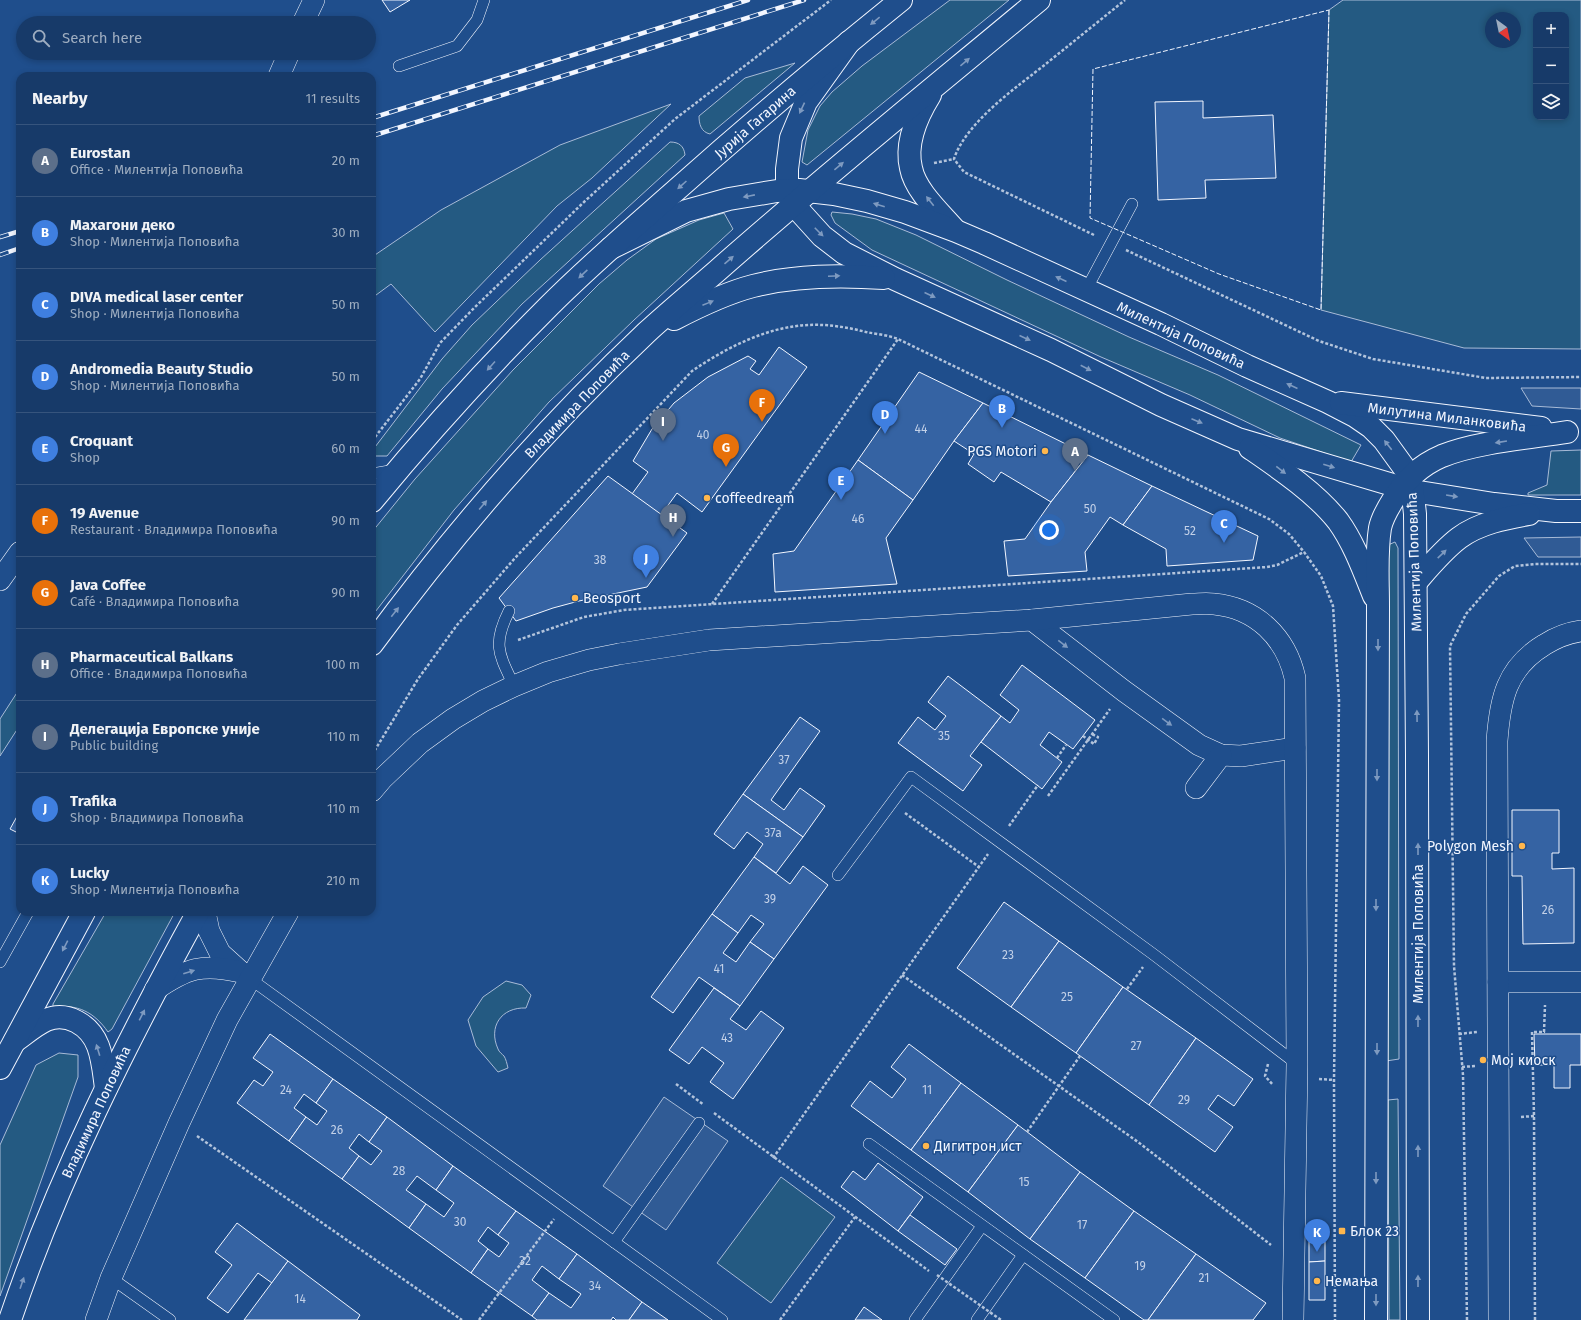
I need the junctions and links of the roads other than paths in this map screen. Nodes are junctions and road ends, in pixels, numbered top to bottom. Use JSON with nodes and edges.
{"nodes":[{"id":1,"x":314,"y":0,"type":"edge"},
{"id":2,"x":484,"y":0,"type":"edge"},
{"id":3,"x":901,"y":0,"type":"edge"},
{"id":4,"x":1039,"y":0,"type":"edge"},
{"id":5,"x":306,"y":16,"type":"edge"},
{"id":6,"x":848,"y":42,"type":"junction"},
{"id":7,"x":286,"y":60,"type":"edge"},
{"id":8,"x":399,"y":66,"type":"dead end"},
{"id":9,"x":281,"y":72,"type":"edge"},
{"id":10,"x":935,"y":87,"type":"junction"},
{"id":11,"x":796,"y":195,"type":"junction"},
{"id":12,"x":1132,"y":204,"type":"dead end"},
{"id":13,"x":956,"y":231,"type":"junction"},
{"id":14,"x":611,"y":248,"type":"junction"},
{"id":15,"x":894,"y":279,"type":"junction"},
{"id":16,"x":1086,"y":290,"type":"junction"},
{"id":17,"x":648,"y":332,"type":"junction"},
{"id":18,"x":1328,"y":402,"type":"junction"},
{"id":19,"x":1574,"y":432,"type":"edge"},
{"id":20,"x":1238,"y":439,"type":"junction"},
{"id":21,"x":398,"y":470,"type":"junction"},
{"id":22,"x":376,"y":473,"type":"edge"},
{"id":23,"x":1407,"y":485,"type":"junction"},
{"id":24,"x":376,"y":496,"type":"edge"},
{"id":25,"x":1556,"y":511,"type":"junction"},
{"id":26,"x":1581,"y":511,"type":"edge"},
{"id":27,"x":16,"y":558,"type":"edge"},
{"id":28,"x":0,"y":580,"type":"edge"},
{"id":29,"x":1416,"y":582,"type":"junction"},
{"id":30,"x":1378,"y":606,"type":"junction"},
{"id":31,"x":509,"y":611,"type":"dead end"},
{"id":32,"x":1032,"y":620,"type":"junction"},
{"id":33,"x":1581,"y":631,"type":"edge"},
{"id":34,"x":376,"y":639,"type":"edge"},
{"id":35,"x":514,"y":686,"type":"junction"},
{"id":36,"x":1295,"y":748,"type":"junction"},
{"id":37,"x":1221,"y":755,"type":"junction"},
{"id":38,"x":376,"y":786,"type":"edge"},
{"id":39,"x":1196,"y":788,"type":"dead end"},
{"id":40,"x":838,"y":875,"type":"dead end"},
{"id":41,"x":26,"y":916,"type":"edge"},
{"id":42,"x":82,"y":916,"type":"edge"},
{"id":43,"x":196,"y":916,"type":"edge"},
{"id":44,"x":206,"y":916,"type":"edge"},
{"id":45,"x":285,"y":916,"type":"edge"},
{"id":46,"x":0,"y":962,"type":"edge"},
{"id":47,"x":245,"y":975,"type":"junction"},
{"id":48,"x":1498,"y":982,"type":"junction"},
{"id":49,"x":1581,"y":982,"type":"edge"},
{"id":50,"x":155,"y":990,"type":"junction"},
{"id":51,"x":12,"y":1042,"type":"junction"},
{"id":52,"x":1297,"y":1064,"type":"junction"},
{"id":53,"x":0,"y":1068,"type":"edge"},
{"id":54,"x":106,"y":1088,"type":"junction"},
{"id":55,"x":699,"y":1123,"type":"dead end"},
{"id":56,"x":869,"y":1144,"type":"dead end"},
{"id":57,"x":982,"y":1226,"type":"junction"},
{"id":58,"x":614,"y":1242,"type":"junction"},
{"id":59,"x":1023,"y":1255,"type":"junction"},
{"id":60,"x":110,"y":1278,"type":"junction"},
{"id":61,"x":918,"y":1319,"type":"edge"},
{"id":62,"x":10,"y":1320,"type":"edge"},
{"id":63,"x":96,"y":1320,"type":"edge"},
{"id":64,"x":170,"y":1320,"type":"edge"},
{"id":65,"x":722,"y":1320,"type":"edge"},
{"id":66,"x":977,"y":1320,"type":"edge"},
{"id":67,"x":1114,"y":1320,"type":"edge"},
{"id":68,"x":1293,"y":1320,"type":"edge"},
{"id":69,"x":1376,"y":1320,"type":"edge"},
{"id":70,"x":1418,"y":1320,"type":"edge"},
{"id":71,"x":1499,"y":1320,"type":"edge"}],
"edges":[{"from":1,"to":5,"type":"street"},
{"from":2,"to":8,"type":"lane"},
{"from":3,"to":6,"type":"street","name":"Јурија Гагарина","one_way":true},
{"from":10,"to":4,"type":"street","one_way":true},
{"from":6,"to":11,"type":"street","one_way":true},
{"from":6,"to":14,"type":"street","name":"Јурија Гагарина","one_way":true},
{"from":7,"to":9,"type":"street"},
{"from":11,"to":10,"type":"street","one_way":true},
{"from":13,"to":10,"type":"street","one_way":true},
{"from":13,"to":11,"type":"street","name":"Милентија Поповића","one_way":true},
{"from":11,"to":14,"type":"street","name":"Милентија Поповића","one_way":true},
{"from":11,"to":15,"type":"street","name":"Милентија Поповића","one_way":true},
{"from":17,"to":11,"type":"street","name":"Владимира Поповића","one_way":true},
{"from":12,"to":16,"type":"lane"},
{"from":16,"to":13,"type":"street","name":"Милентија Поповића","one_way":true},
{"from":14,"to":21,"type":"street","one_way":true},
{"from":17,"to":15,"type":"street","one_way":true},
{"from":15,"to":20,"type":"street","name":"Милентија Поповића","one_way":true},
{"from":18,"to":16,"type":"street","name":"Милентија Поповића","one_way":true},
{"from":34,"to":17,"type":"street","name":"Владимира Поповића","one_way":true},
{"from":18,"to":19,"type":"street","name":"Милутина Миланковића"},
{"from":23,"to":18,"type":"street","name":"Милентија Поповића","one_way":true},
{"from":19,"to":23,"type":"street","name":"Милутина Миланковића","one_way":true},
{"from":20,"to":23,"type":"street","name":"Милентија Поповића","one_way":true},
{"from":20,"to":30,"type":"street","one_way":true},
{"from":21,"to":22,"type":"lane"},
{"from":21,"to":24,"type":"street"},
{"from":23,"to":25,"type":"street","one_way":true},
{"from":23,"to":29,"type":"street","name":"Милентија Поповића"},
{"from":23,"to":30,"type":"street","name":"Милутина Миланковића"},
{"from":25,"to":26,"type":"street"},
{"from":29,"to":25,"type":"street","one_way":true},
{"from":27,"to":28,"type":"street"},
{"from":70,"to":29,"type":"street","name":"Милентија Поповића","one_way":true},
{"from":30,"to":69,"type":"street","one_way":true},
{"from":31,"to":35,"type":"lane"},
{"from":32,"to":35,"type":"street"},
{"from":32,"to":36,"type":"street"},
{"from":32,"to":37,"type":"street","one_way":true},
{"from":33,"to":48,"type":"street"},
{"from":35,"to":38,"type":"street"},
{"from":36,"to":37,"type":"street"},
{"from":36,"to":52,"type":"street"},
{"from":37,"to":39,"type":"street"},
{"from":40,"to":52,"type":"lane"},
{"from":41,"to":46,"type":"lane"},
{"from":42,"to":51,"type":"street","one_way":true},
{"from":43,"to":50,"type":"street","name":"Владимира Поповића"},
{"from":44,"to":47,"type":"street"},
{"from":45,"to":47,"type":"street"},
{"from":50,"to":47,"type":"street","one_way":true},
{"from":47,"to":58,"type":"lane"},
{"from":47,"to":60,"type":"street"},
{"from":48,"to":49,"type":"street"},
{"from":48,"to":71,"type":"street"},
{"from":54,"to":50,"type":"street","name":"Владимира Поповића","one_way":true},
{"from":51,"to":53,"type":"street"},
{"from":54,"to":51,"type":"street","one_way":true},
{"from":52,"to":68,"type":"street"},
{"from":62,"to":54,"type":"street","name":"Владимира Поповића","one_way":true},
{"from":55,"to":58,"type":"lane"},
{"from":56,"to":57,"type":"lane"},
{"from":57,"to":59,"type":"lane"},
{"from":57,"to":61,"type":"lane"},
{"from":58,"to":65,"type":"lane"},
{"from":59,"to":66,"type":"lane"},
{"from":59,"to":67,"type":"lane"},
{"from":60,"to":63,"type":"street"},
{"from":60,"to":64,"type":"lane"}]}
